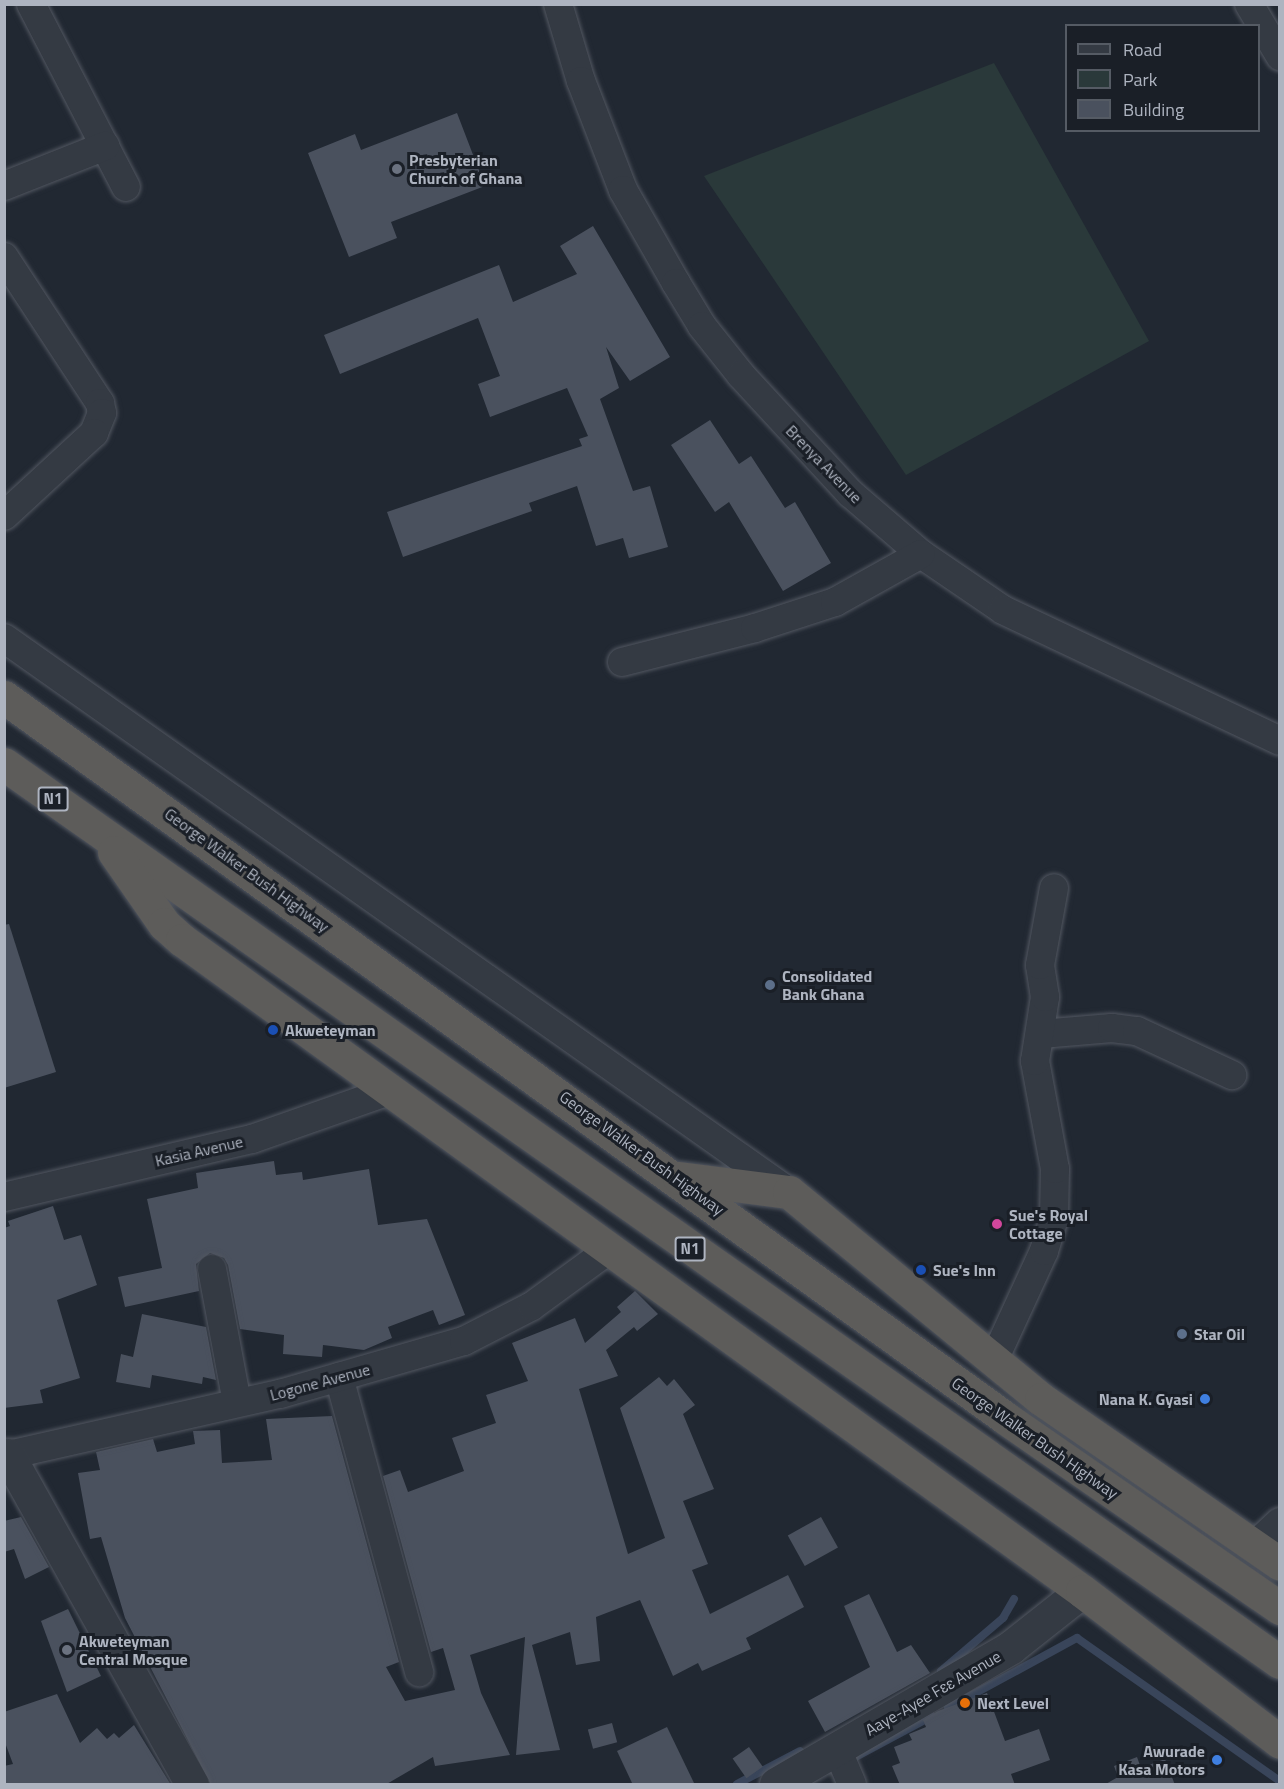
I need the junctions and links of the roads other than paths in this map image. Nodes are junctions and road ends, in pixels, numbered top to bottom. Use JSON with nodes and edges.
{"nodes":[{"id":1,"x":31,"y":4,"type":"edge"},
{"id":2,"x":558,"y":4,"type":"edge"},
{"id":3,"x":1249,"y":4,"type":"edge"},
{"id":4,"x":1280,"y":56,"type":"edge"},
{"id":5,"x":105,"y":146,"type":"junction"},
{"id":6,"x":4,"y":186,"type":"edge"},
{"id":7,"x":126,"y":187,"type":"dead end"},
{"id":8,"x":4,"y":257,"type":"edge"},
{"id":9,"x":4,"y":516,"type":"edge"},
{"id":10,"x":921,"y":554,"type":"junction"},
{"id":11,"x":4,"y":638,"type":"edge"},
{"id":12,"x":622,"y":662,"type":"dead end"},
{"id":13,"x":4,"y":697,"type":"edge"},
{"id":14,"x":1276,"y":734,"type":"edge"},
{"id":15,"x":4,"y":764,"type":"edge"},
{"id":16,"x":101,"y":834,"type":"junction"},
{"id":17,"x":1054,"y":888,"type":"dead end"},
{"id":18,"x":1041,"y":1034,"type":"junction"},
{"id":19,"x":1232,"y":1075,"type":"dead end"},
{"id":20,"x":388,"y":1091,"type":"junction"},
{"id":21,"x":677,"y":1178,"type":"junction"},
{"id":22,"x":789,"y":1192,"type":"junction"},
{"id":23,"x":4,"y":1197,"type":"edge"},
{"id":24,"x":610,"y":1249,"type":"junction"},
{"id":25,"x":212,"y":1269,"type":"dead end"},
{"id":26,"x":993,"y":1362,"type":"junction"},
{"id":27,"x":339,"y":1377,"type":"junction"},
{"id":28,"x":237,"y":1403,"type":"junction"},
{"id":29,"x":6,"y":1455,"type":"edge"},
{"id":30,"x":1280,"y":1522,"type":"edge"},
{"id":31,"x":1267,"y":1555,"type":"edge"},
{"id":32,"x":1082,"y":1591,"type":"junction"},
{"id":33,"x":1280,"y":1608,"type":"edge"},
{"id":34,"x":1280,"y":1662,"type":"edge"},
{"id":35,"x":418,"y":1672,"type":"dead end"},
{"id":36,"x":1280,"y":1742,"type":"edge"},
{"id":37,"x":837,"y":1749,"type":"junction"},
{"id":38,"x":192,"y":1785,"type":"edge"},
{"id":39,"x":776,"y":1785,"type":"edge"},
{"id":40,"x":852,"y":1785,"type":"edge"}],
"edges":[{"from":1,"to":5,"type":"street"},
{"from":2,"to":10,"type":"street","name":"Brenya Avenue"},
{"from":3,"to":4,"type":"street"},
{"from":5,"to":6,"type":"street"},
{"from":5,"to":7,"type":"street"},
{"from":8,"to":9,"type":"street"},
{"from":10,"to":12,"type":"street"},
{"from":10,"to":14,"type":"street","name":"Brenya Avenue"},
{"from":11,"to":22,"type":"street"},
{"from":13,"to":21,"type":"highway","name":"George Walker Bush Highway"},
{"from":15,"to":16,"type":"highway","number":"N1"},
{"from":16,"to":20,"type":"highway"},
{"from":16,"to":34,"type":"highway","number":"N1"},
{"from":17,"to":18,"type":"street"},
{"from":18,"to":19,"type":"street"},
{"from":18,"to":26,"type":"street"},
{"from":20,"to":23,"type":"street","name":"Kasia Avenue"},
{"from":20,"to":24,"type":"highway"},
{"from":21,"to":22,"type":"highway"},
{"from":21,"to":33,"type":"highway","name":"George Walker Bush Highway"},
{"from":22,"to":26,"type":"highway"},
{"from":24,"to":27,"type":"street","name":"Logone Avenue"},
{"from":24,"to":32,"type":"highway"},
{"from":25,"to":28,"type":"street"},
{"from":26,"to":31,"type":"highway"},
{"from":27,"to":28,"type":"street","name":"Logone Avenue"},
{"from":27,"to":35,"type":"street"},
{"from":28,"to":29,"type":"street","name":"Logone Avenue"},
{"from":29,"to":38,"type":"street"},
{"from":30,"to":31,"type":"street"},
{"from":32,"to":36,"type":"highway"},
{"from":32,"to":37,"type":"street","name":"Aaye-Ayee Fɛɛ Avenue"},
{"from":37,"to":39,"type":"street","name":"Aaye-Ayee Fɛɛ Avenue"},
{"from":37,"to":40,"type":"street"}]}
